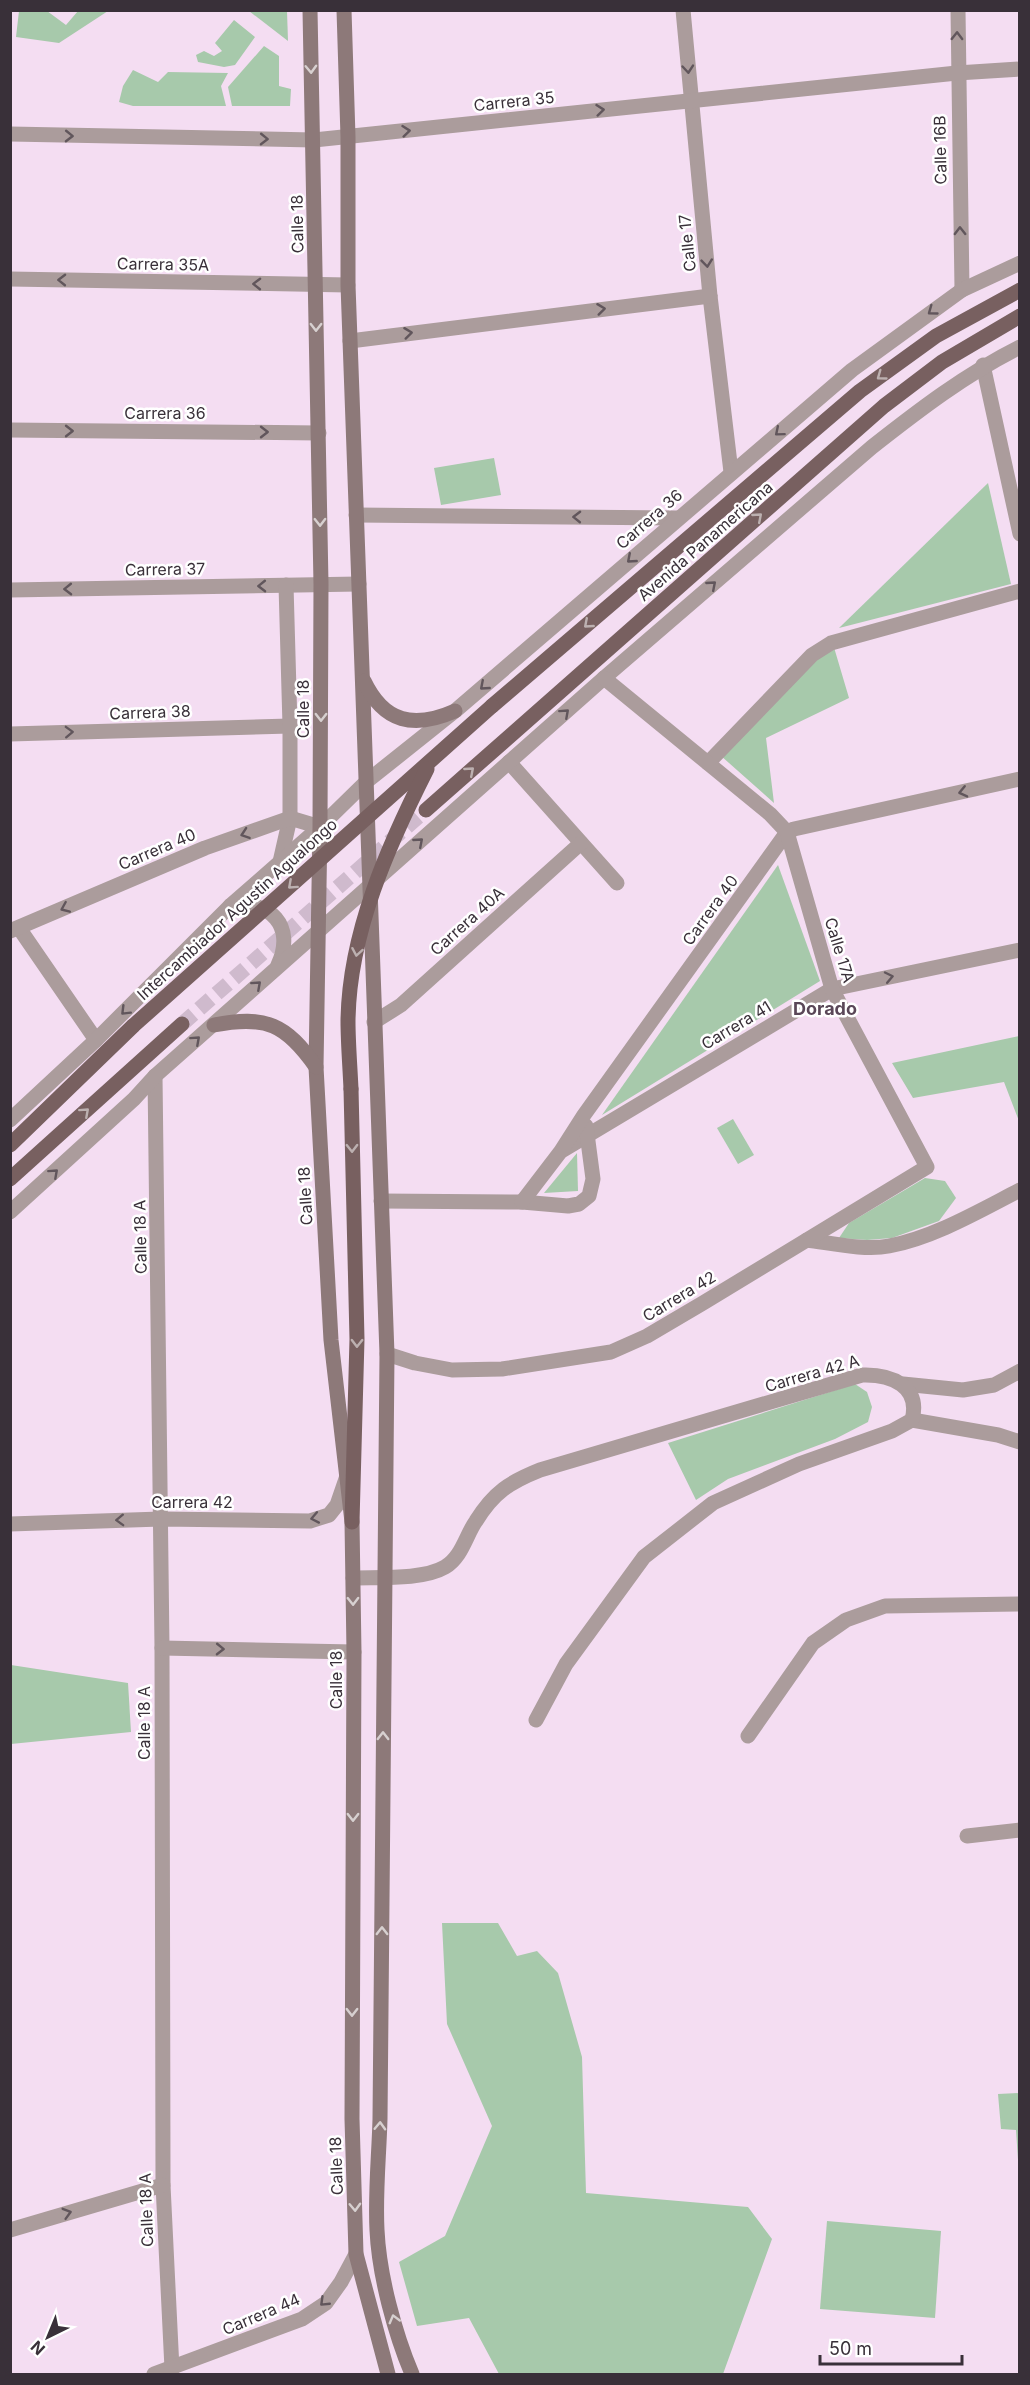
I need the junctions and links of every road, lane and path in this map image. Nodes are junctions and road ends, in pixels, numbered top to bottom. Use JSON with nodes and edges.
{"nodes":[{"id":1,"x":310,"y":10,"type":"edge"},
{"id":2,"x":344,"y":10,"type":"edge"},
{"id":3,"x":683,"y":10,"type":"edge"},
{"id":4,"x":958,"y":10,"type":"edge"},
{"id":5,"x":1020,"y":69,"type":"edge"},
{"id":6,"x":957,"y":73,"type":"junction"},
{"id":7,"x":690,"y":100,"type":"junction"},
{"id":8,"x":10,"y":134,"type":"edge"},
{"id":9,"x":348,"y":137,"type":"junction"},
{"id":10,"x":314,"y":140,"type":"junction"},
{"id":11,"x":1020,"y":263,"type":"edge"},
{"id":12,"x":10,"y":279,"type":"edge"},
{"id":13,"x":316,"y":285,"type":"junction"},
{"id":14,"x":348,"y":285,"type":"junction"},
{"id":15,"x":962,"y":290,"type":"junction"},
{"id":16,"x":1020,"y":290,"type":"edge"},
{"id":17,"x":710,"y":296,"type":"junction"},
{"id":18,"x":1020,"y":316,"type":"edge"},
{"id":19,"x":350,"y":341,"type":"junction"},
{"id":20,"x":1020,"y":347,"type":"edge"},
{"id":21,"x":983,"y":365,"type":"junction"},
{"id":22,"x":10,"y":430,"type":"edge"},
{"id":23,"x":319,"y":433,"type":"junction"},
{"id":24,"x":731,"y":472,"type":"junction"},
{"id":25,"x":356,"y":515,"type":"junction"},
{"id":26,"x":677,"y":518,"type":"junction"},
{"id":27,"x":1020,"y":534,"type":"edge"},
{"id":28,"x":321,"y":584,"type":"junction"},
{"id":29,"x":359,"y":584,"type":"junction"},
{"id":30,"x":286,"y":585,"type":"junction"},
{"id":31,"x":10,"y":590,"type":"edge"},
{"id":32,"x":1020,"y":591,"type":"edge"},
{"id":33,"x":362,"y":677,"type":"junction"},
{"id":34,"x":604,"y":678,"type":"junction"},
{"id":35,"x":492,"y":706,"type":"joint"},
{"id":36,"x":455,"y":711,"type":"junction"},
{"id":37,"x":291,"y":726,"type":"junction"},
{"id":38,"x":10,"y":734,"type":"edge"},
{"id":39,"x":431,"y":761,"type":"junction"},
{"id":40,"x":509,"y":762,"type":"junction"},
{"id":41,"x":708,"y":763,"type":"junction"},
{"id":42,"x":1020,"y":779,"type":"edge"},
{"id":43,"x":366,"y":782,"type":"junction"},
{"id":44,"x":426,"y":810,"type":"tunnel mouth"},
{"id":45,"x":290,"y":818,"type":"junction"},
{"id":46,"x":320,"y":827,"type":"junction"},
{"id":47,"x":788,"y":832,"type":"junction"},
{"id":48,"x":581,"y":843,"type":"junction"},
{"id":49,"x":280,"y":862,"type":"junction"},
{"id":50,"x":617,"y":883,"type":"dead end"},
{"id":51,"x":369,"y":884,"type":"junction"},
{"id":52,"x":230,"y":906,"type":"junction"},
{"id":53,"x":15,"y":929,"type":"edge"},
{"id":54,"x":318,"y":932,"type":"junction"},
{"id":55,"x":1020,"y":950,"type":"edge"},
{"id":56,"x":277,"y":967,"type":"junction"},
{"id":57,"x":832,"y":989,"type":"junction"},
{"id":58,"x":374,"y":1022,"type":"junction"},
{"id":59,"x":182,"y":1024,"type":"tunnel mouth"},
{"id":60,"x":214,"y":1024,"type":"junction"},
{"id":61,"x":96,"y":1040,"type":"junction"},
{"id":62,"x":316,"y":1067,"type":"junction"},
{"id":63,"x":155,"y":1076,"type":"junction"},
{"id":64,"x":584,"y":1115,"type":"junction"},
{"id":65,"x":10,"y":1120,"type":"edge"},
{"id":66,"x":587,"y":1136,"type":"junction"},
{"id":67,"x":10,"y":1144,"type":"edge"},
{"id":68,"x":561,"y":1151,"type":"junction"},
{"id":69,"x":927,"y":1167,"type":"joint"},
{"id":70,"x":10,"y":1179,"type":"edge"},
{"id":71,"x":1020,"y":1190,"type":"edge"},
{"id":72,"x":381,"y":1201,"type":"junction"},
{"id":73,"x":522,"y":1202,"type":"junction"},
{"id":74,"x":10,"y":1212,"type":"edge"},
{"id":75,"x":807,"y":1240,"type":"junction"},
{"id":76,"x":387,"y":1354,"type":"junction"},
{"id":77,"x":1020,"y":1371,"type":"edge"},
{"id":78,"x":903,"y":1384,"type":"junction"},
{"id":79,"x":912,"y":1420,"type":"junction"},
{"id":80,"x":1020,"y":1442,"type":"edge"},
{"id":81,"x":347,"y":1476,"type":"junction"},
{"id":82,"x":161,"y":1519,"type":"junction"},
{"id":83,"x":352,"y":1522,"type":"junction"},
{"id":84,"x":10,"y":1524,"type":"edge"},
{"id":85,"x":384,"y":1577,"type":"junction"},
{"id":86,"x":353,"y":1578,"type":"junction"},
{"id":87,"x":1020,"y":1604,"type":"edge"},
{"id":88,"x":162,"y":1648,"type":"junction"},
{"id":89,"x":354,"y":1652,"type":"junction"},
{"id":90,"x":536,"y":1720,"type":"dead end"},
{"id":91,"x":748,"y":1736,"type":"dead end"},
{"id":92,"x":1020,"y":1830,"type":"edge"},
{"id":93,"x":967,"y":1836,"type":"dead end"},
{"id":94,"x":163,"y":2186,"type":"junction"},
{"id":95,"x":10,"y":2230,"type":"edge"},
{"id":96,"x":356,"y":2254,"type":"junction"},
{"id":97,"x":172,"y":2369,"type":"junction"},
{"id":98,"x":154,"y":2374,"type":"edge"},
{"id":99,"x":388,"y":2374,"type":"edge"},
{"id":100,"x":412,"y":2374,"type":"edge"}],
"edges":[{"from":1,"to":10,"type":"main road","name":"Calle 18","one_way":true},
{"from":2,"to":9,"type":"main road"},
{"from":3,"to":7,"type":"street","name":"Calle 17","one_way":true},
{"from":6,"to":4,"type":"street","name":"Calle 16B","one_way":true},
{"from":5,"to":6,"type":"street","name":"Carrera 35"},
{"from":6,"to":7,"type":"street","name":"Carrera 35"},
{"from":15,"to":6,"type":"street","name":"Calle 16B","one_way":true},
{"from":9,"to":7,"type":"street","name":"Carrera 35","one_way":true},
{"from":7,"to":17,"type":"street","name":"Calle 17","one_way":true},
{"from":8,"to":10,"type":"street","name":"Carrera 35","one_way":true},
{"from":9,"to":10,"type":"street","name":"Carrera 35"},
{"from":9,"to":14,"type":"main road"},
{"from":10,"to":13,"type":"main road","name":"Calle 18"},
{"from":11,"to":15,"type":"street","name":"Carrera 36"},
{"from":13,"to":12,"type":"street","name":"Carrera 35A","one_way":true},
{"from":13,"to":14,"type":"street","name":"Carrera 35A"},
{"from":13,"to":23,"type":"main road","name":"Calle 18","one_way":true},
{"from":14,"to":19,"type":"main road"},
{"from":15,"to":24,"type":"street","name":"Carrera 36","one_way":true},
{"from":16,"to":35,"type":"main road","name":"Avenida Panamericana","one_way":true},
{"from":19,"to":17,"type":"street","one_way":true},
{"from":17,"to":24,"type":"street","name":"Calle 17"},
{"from":44,"to":18,"type":"main road","name":"Avenida Panamericana","one_way":true},
{"from":19,"to":25,"type":"main road"},
{"from":20,"to":21,"type":"street"},
{"from":21,"to":27,"type":"street"},
{"from":34,"to":21,"type":"street","one_way":true},
{"from":22,"to":23,"type":"street","name":"Carrera 36","one_way":true},
{"from":23,"to":28,"type":"main road","name":"Calle 18","one_way":true},
{"from":24,"to":26,"type":"street","name":"Carrera 36"},
{"from":26,"to":25,"type":"street","one_way":true},
{"from":25,"to":29,"type":"main road"},
{"from":26,"to":36,"type":"street","name":"Carrera 36","one_way":true},
{"from":28,"to":29,"type":"street","name":"Carrera 37"},
{"from":28,"to":30,"type":"street","name":"Carrera 37"},
{"from":28,"to":46,"type":"main road","name":"Calle 18","one_way":true},
{"from":29,"to":33,"type":"main road"},
{"from":30,"to":31,"type":"street","name":"Carrera 37","one_way":true},
{"from":30,"to":37,"type":"street"},
{"from":32,"to":41,"type":"street"},
{"from":33,"to":36,"type":"main road"},
{"from":33,"to":43,"type":"main road"},
{"from":40,"to":34,"type":"street","one_way":true},
{"from":34,"to":41,"type":"street"},
{"from":35,"to":39,"type":"main road","name":"Intercambiador Agustin Agualongo","bridge":true},
{"from":36,"to":43,"type":"street","name":"Carrera 36"},
{"from":38,"to":37,"type":"street","name":"Carrera 38","one_way":true},
{"from":37,"to":45,"type":"street"},
{"from":39,"to":67,"type":"main road","name":"Intercambiador Agustin Agualongo","one_way":true,"bridge":true},
{"from":39,"to":83,"type":"main road","one_way":true,"bridge":true},
{"from":40,"to":48,"type":"street"},
{"from":51,"to":40,"type":"street","one_way":true},
{"from":41,"to":47,"type":"street"},
{"from":42,"to":47,"type":"street","one_way":true},
{"from":43,"to":46,"type":"street","name":"Carrera 36"},
{"from":43,"to":51,"type":"main road"},
{"from":45,"to":46,"type":"street"},
{"from":45,"to":49,"type":"street"},
{"from":45,"to":53,"type":"street","name":"Carrera 40","one_way":true},
{"from":46,"to":49,"type":"street","name":"Carrera 36"},
{"from":46,"to":54,"type":"main road","name":"Calle 18"},
{"from":47,"to":57,"type":"street","name":"Calle 17A"},
{"from":47,"to":64,"type":"street","name":"Carrera 40"},
{"from":48,"to":50,"type":"street"},
{"from":48,"to":58,"type":"street","name":"Carrera 40A"},
{"from":49,"to":52,"type":"street","name":"Carrera 36"},
{"from":51,"to":54,"type":"street"},
{"from":51,"to":58,"type":"main road"},
{"from":52,"to":56,"type":"street"},
{"from":52,"to":61,"type":"street","name":"Carrera 36","one_way":true},
{"from":53,"to":61,"type":"street"},
{"from":54,"to":56,"type":"street"},
{"from":54,"to":62,"type":"main road","name":"Calle 18"},
{"from":57,"to":55,"type":"street","name":"Carrera 41","one_way":true},
{"from":60,"to":56,"type":"street","one_way":true},
{"from":57,"to":66,"type":"street","name":"Carrera 41"},
{"from":57,"to":69,"type":"street","name":"Calle 17A"},
{"from":58,"to":72,"type":"main road"},
{"from":70,"to":59,"type":"main road","one_way":true},
{"from":60,"to":62,"type":"main road"},
{"from":63,"to":60,"type":"street","one_way":true},
{"from":61,"to":65,"type":"street","name":"Carrera 36"},
{"from":62,"to":81,"type":"main road","name":"Calle 18"},
{"from":74,"to":63,"type":"street","one_way":true},
{"from":63,"to":82,"type":"street","name":"Calle 18 A"},
{"from":64,"to":66,"type":"street"},
{"from":64,"to":68,"type":"street","name":"Carrera 40"},
{"from":66,"to":68,"type":"street","name":"Carrera 41"},
{"from":66,"to":73,"type":"street"},
{"from":68,"to":73,"type":"street","name":"Carrera 40"},
{"from":69,"to":75,"type":"street","name":"Carrera 42"},
{"from":71,"to":75,"type":"street"},
{"from":72,"to":73,"type":"street"},
{"from":72,"to":76,"type":"main road"},
{"from":75,"to":76,"type":"street","name":"Carrera 42"},
{"from":76,"to":85,"type":"main road"},
{"from":77,"to":78,"type":"street","name":"Carrera 42 A"},
{"from":78,"to":79,"type":"street"},
{"from":78,"to":85,"type":"street","name":"Carrera 42 A"},
{"from":79,"to":80,"type":"street"},
{"from":79,"to":90,"type":"street"},
{"from":81,"to":82,"type":"street","name":"Carrera 42","one_way":true},
{"from":81,"to":83,"type":"main road","name":"Calle 18"},
{"from":82,"to":84,"type":"street","name":"Carrera 42","one_way":true},
{"from":82,"to":88,"type":"street","name":"Calle 18 A"},
{"from":83,"to":86,"type":"main road","name":"Calle 18"},
{"from":85,"to":86,"type":"street","name":"Carrera 42 A"},
{"from":100,"to":85,"type":"main road","one_way":true},
{"from":86,"to":89,"type":"main road","name":"Calle 18","one_way":true},
{"from":87,"to":91,"type":"street"},
{"from":88,"to":89,"type":"street","one_way":true},
{"from":88,"to":94,"type":"street","name":"Calle 18 A"},
{"from":89,"to":96,"type":"main road","name":"Calle 18","one_way":true},
{"from":92,"to":93,"type":"street"},
{"from":95,"to":94,"type":"street","one_way":true},
{"from":94,"to":97,"type":"street","name":"Calle 18 A"},
{"from":96,"to":97,"type":"street","name":"Carrera 44","one_way":true},
{"from":96,"to":99,"type":"main road","name":"Calle 18"},
{"from":97,"to":98,"type":"street","name":"Carrera 44"}]}
